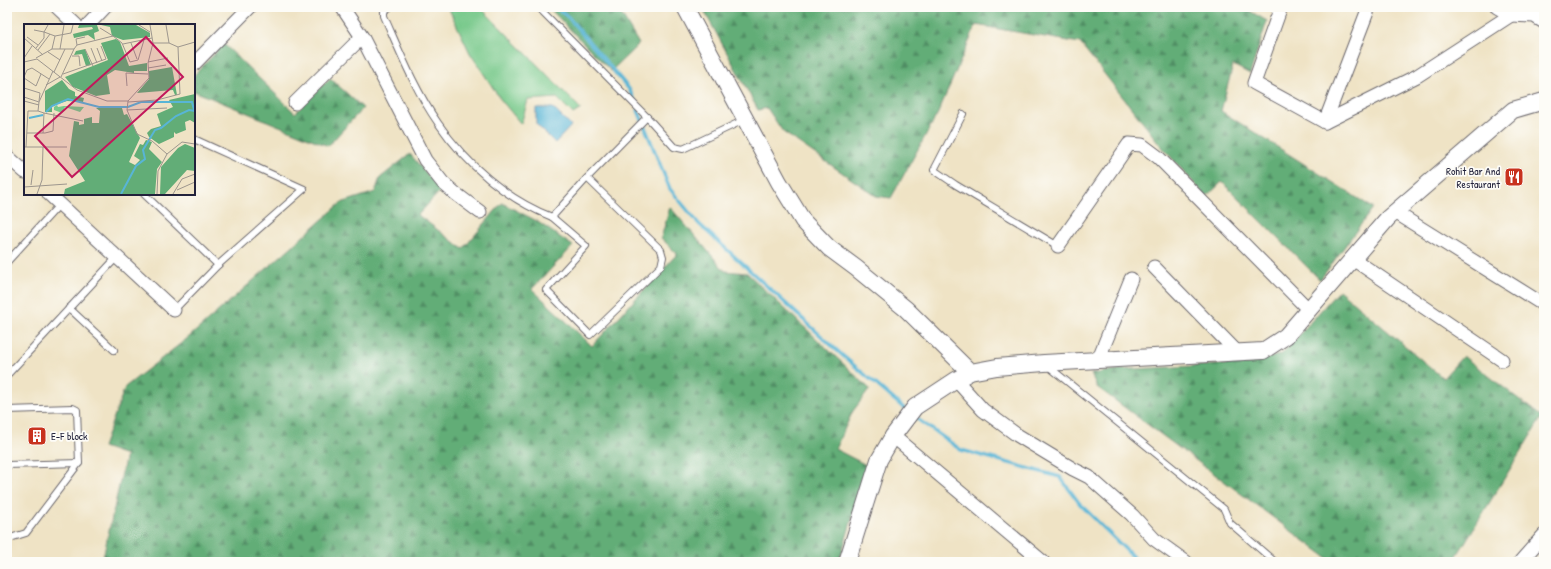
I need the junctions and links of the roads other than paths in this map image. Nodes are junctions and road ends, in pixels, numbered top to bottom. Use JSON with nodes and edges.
{"nodes":[{"id":1,"x":57,"y":7,"type":"edge"},
{"id":2,"x":105,"y":7,"type":"edge"},
{"id":3,"x":250,"y":7,"type":"edge"},
{"id":4,"x":342,"y":7,"type":"edge"},
{"id":5,"x":390,"y":7,"type":"edge"},
{"id":6,"x":538,"y":7,"type":"edge"},
{"id":7,"x":685,"y":7,"type":"edge"},
{"id":8,"x":1281,"y":7,"type":"edge"},
{"id":9,"x":1369,"y":7,"type":"edge"},
{"id":10,"x":1497,"y":7,"type":"edge"},
{"id":11,"x":1511,"y":16,"type":"junction"},
{"id":12,"x":1544,"y":22,"type":"edge"},
{"id":13,"x":75,"y":24,"type":"edge"},
{"id":14,"x":89,"y":24,"type":"edge"},
{"id":15,"x":362,"y":37,"type":"junction"},
{"id":16,"x":195,"y":63,"type":"edge"},
{"id":17,"x":1544,"y":101,"type":"edge"},
{"id":18,"x":295,"y":103,"type":"dead end"},
{"id":19,"x":963,"y":114,"type":"dead end"},
{"id":20,"x":647,"y":117,"type":"junction"},
{"id":21,"x":745,"y":119,"type":"junction"},
{"id":22,"x":1325,"y":122,"type":"junction"},
{"id":23,"x":195,"y":140,"type":"edge"},
{"id":24,"x":7,"y":156,"type":"edge"},
{"id":25,"x":23,"y":166,"type":"edge"},
{"id":26,"x":587,"y":178,"type":"junction"},
{"id":27,"x":50,"y":195,"type":"edge"},
{"id":28,"x":145,"y":195,"type":"edge"},
{"id":29,"x":60,"y":204,"type":"junction"},
{"id":30,"x":480,"y":212,"type":"dead end"},
{"id":31,"x":1395,"y":212,"type":"junction"},
{"id":32,"x":552,"y":217,"type":"junction"},
{"id":33,"x":1058,"y":246,"type":"joint"},
{"id":34,"x":117,"y":257,"type":"junction"},
{"id":35,"x":1353,"y":259,"type":"junction"},
{"id":36,"x":7,"y":262,"type":"edge"},
{"id":37,"x":218,"y":265,"type":"junction"},
{"id":38,"x":1154,"y":267,"type":"dead end"},
{"id":39,"x":1131,"y":279,"type":"dead end"},
{"id":40,"x":1544,"y":305,"type":"edge"},
{"id":41,"x":69,"y":308,"type":"junction"},
{"id":42,"x":174,"y":310,"type":"joint"},
{"id":43,"x":1309,"y":310,"type":"junction"},
{"id":44,"x":114,"y":350,"type":"dead end"},
{"id":45,"x":1237,"y":352,"type":"junction"},
{"id":46,"x":1098,"y":360,"type":"junction"},
{"id":47,"x":1502,"y":360,"type":"dead end"},
{"id":48,"x":1044,"y":363,"type":"junction"},
{"id":49,"x":970,"y":372,"type":"junction"},
{"id":50,"x":9,"y":373,"type":"dead end"},
{"id":51,"x":956,"y":380,"type":"junction"},
{"id":52,"x":7,"y":410,"type":"edge"},
{"id":53,"x":893,"y":436,"type":"junction"},
{"id":54,"x":79,"y":463,"type":"junction"},
{"id":55,"x":7,"y":465,"type":"edge"},
{"id":56,"x":1544,"y":535,"type":"edge"},
{"id":57,"x":7,"y":539,"type":"edge"},
{"id":58,"x":847,"y":562,"type":"edge"},
{"id":59,"x":1043,"y":562,"type":"edge"},
{"id":60,"x":1186,"y":562,"type":"edge"},
{"id":61,"x":1275,"y":562,"type":"edge"},
{"id":62,"x":1520,"y":562,"type":"edge"}],
"edges":[{"from":1,"to":13,"type":"street"},
{"from":2,"to":14,"type":"street"},
{"from":3,"to":16,"type":"street"},
{"from":4,"to":15,"type":"street"},
{"from":5,"to":32,"type":"lane"},
{"from":6,"to":20,"type":"lane"},
{"from":7,"to":21,"type":"street"},
{"from":8,"to":22,"type":"street"},
{"from":9,"to":22,"type":"street"},
{"from":10,"to":11,"type":"street"},
{"from":11,"to":12,"type":"street"},
{"from":11,"to":22,"type":"street"},
{"from":15,"to":18,"type":"street"},
{"from":15,"to":30,"type":"street"},
{"from":17,"to":31,"type":"street"},
{"from":19,"to":33,"type":"lane"},
{"from":20,"to":21,"type":"lane"},
{"from":20,"to":26,"type":"lane"},
{"from":21,"to":49,"type":"street"},
{"from":23,"to":37,"type":"lane"},
{"from":24,"to":25,"type":"street"},
{"from":26,"to":32,"type":"lane"},
{"from":26,"to":32,"type":"lane"},
{"from":27,"to":29,"type":"street"},
{"from":28,"to":37,"type":"lane"},
{"from":29,"to":34,"type":"street"},
{"from":29,"to":36,"type":"lane"},
{"from":31,"to":35,"type":"street"},
{"from":31,"to":40,"type":"street"},
{"from":33,"to":43,"type":"street"},
{"from":34,"to":41,"type":"lane"},
{"from":34,"to":42,"type":"street"},
{"from":35,"to":43,"type":"street"},
{"from":35,"to":47,"type":"street"},
{"from":37,"to":42,"type":"lane"},
{"from":38,"to":45,"type":"street"},
{"from":39,"to":46,"type":"street"},
{"from":41,"to":44,"type":"lane"},
{"from":41,"to":50,"type":"lane"},
{"from":43,"to":45,"type":"street"},
{"from":45,"to":46,"type":"street"},
{"from":46,"to":48,"type":"street"},
{"from":48,"to":49,"type":"street"},
{"from":48,"to":61,"type":"lane"},
{"from":49,"to":51,"type":"street"},
{"from":51,"to":53,"type":"street"},
{"from":51,"to":60,"type":"street"},
{"from":52,"to":54,"type":"lane"},
{"from":53,"to":58,"type":"street"},
{"from":53,"to":59,"type":"street"},
{"from":54,"to":55,"type":"lane"},
{"from":54,"to":57,"type":"lane"},
{"from":56,"to":62,"type":"street"}]}
